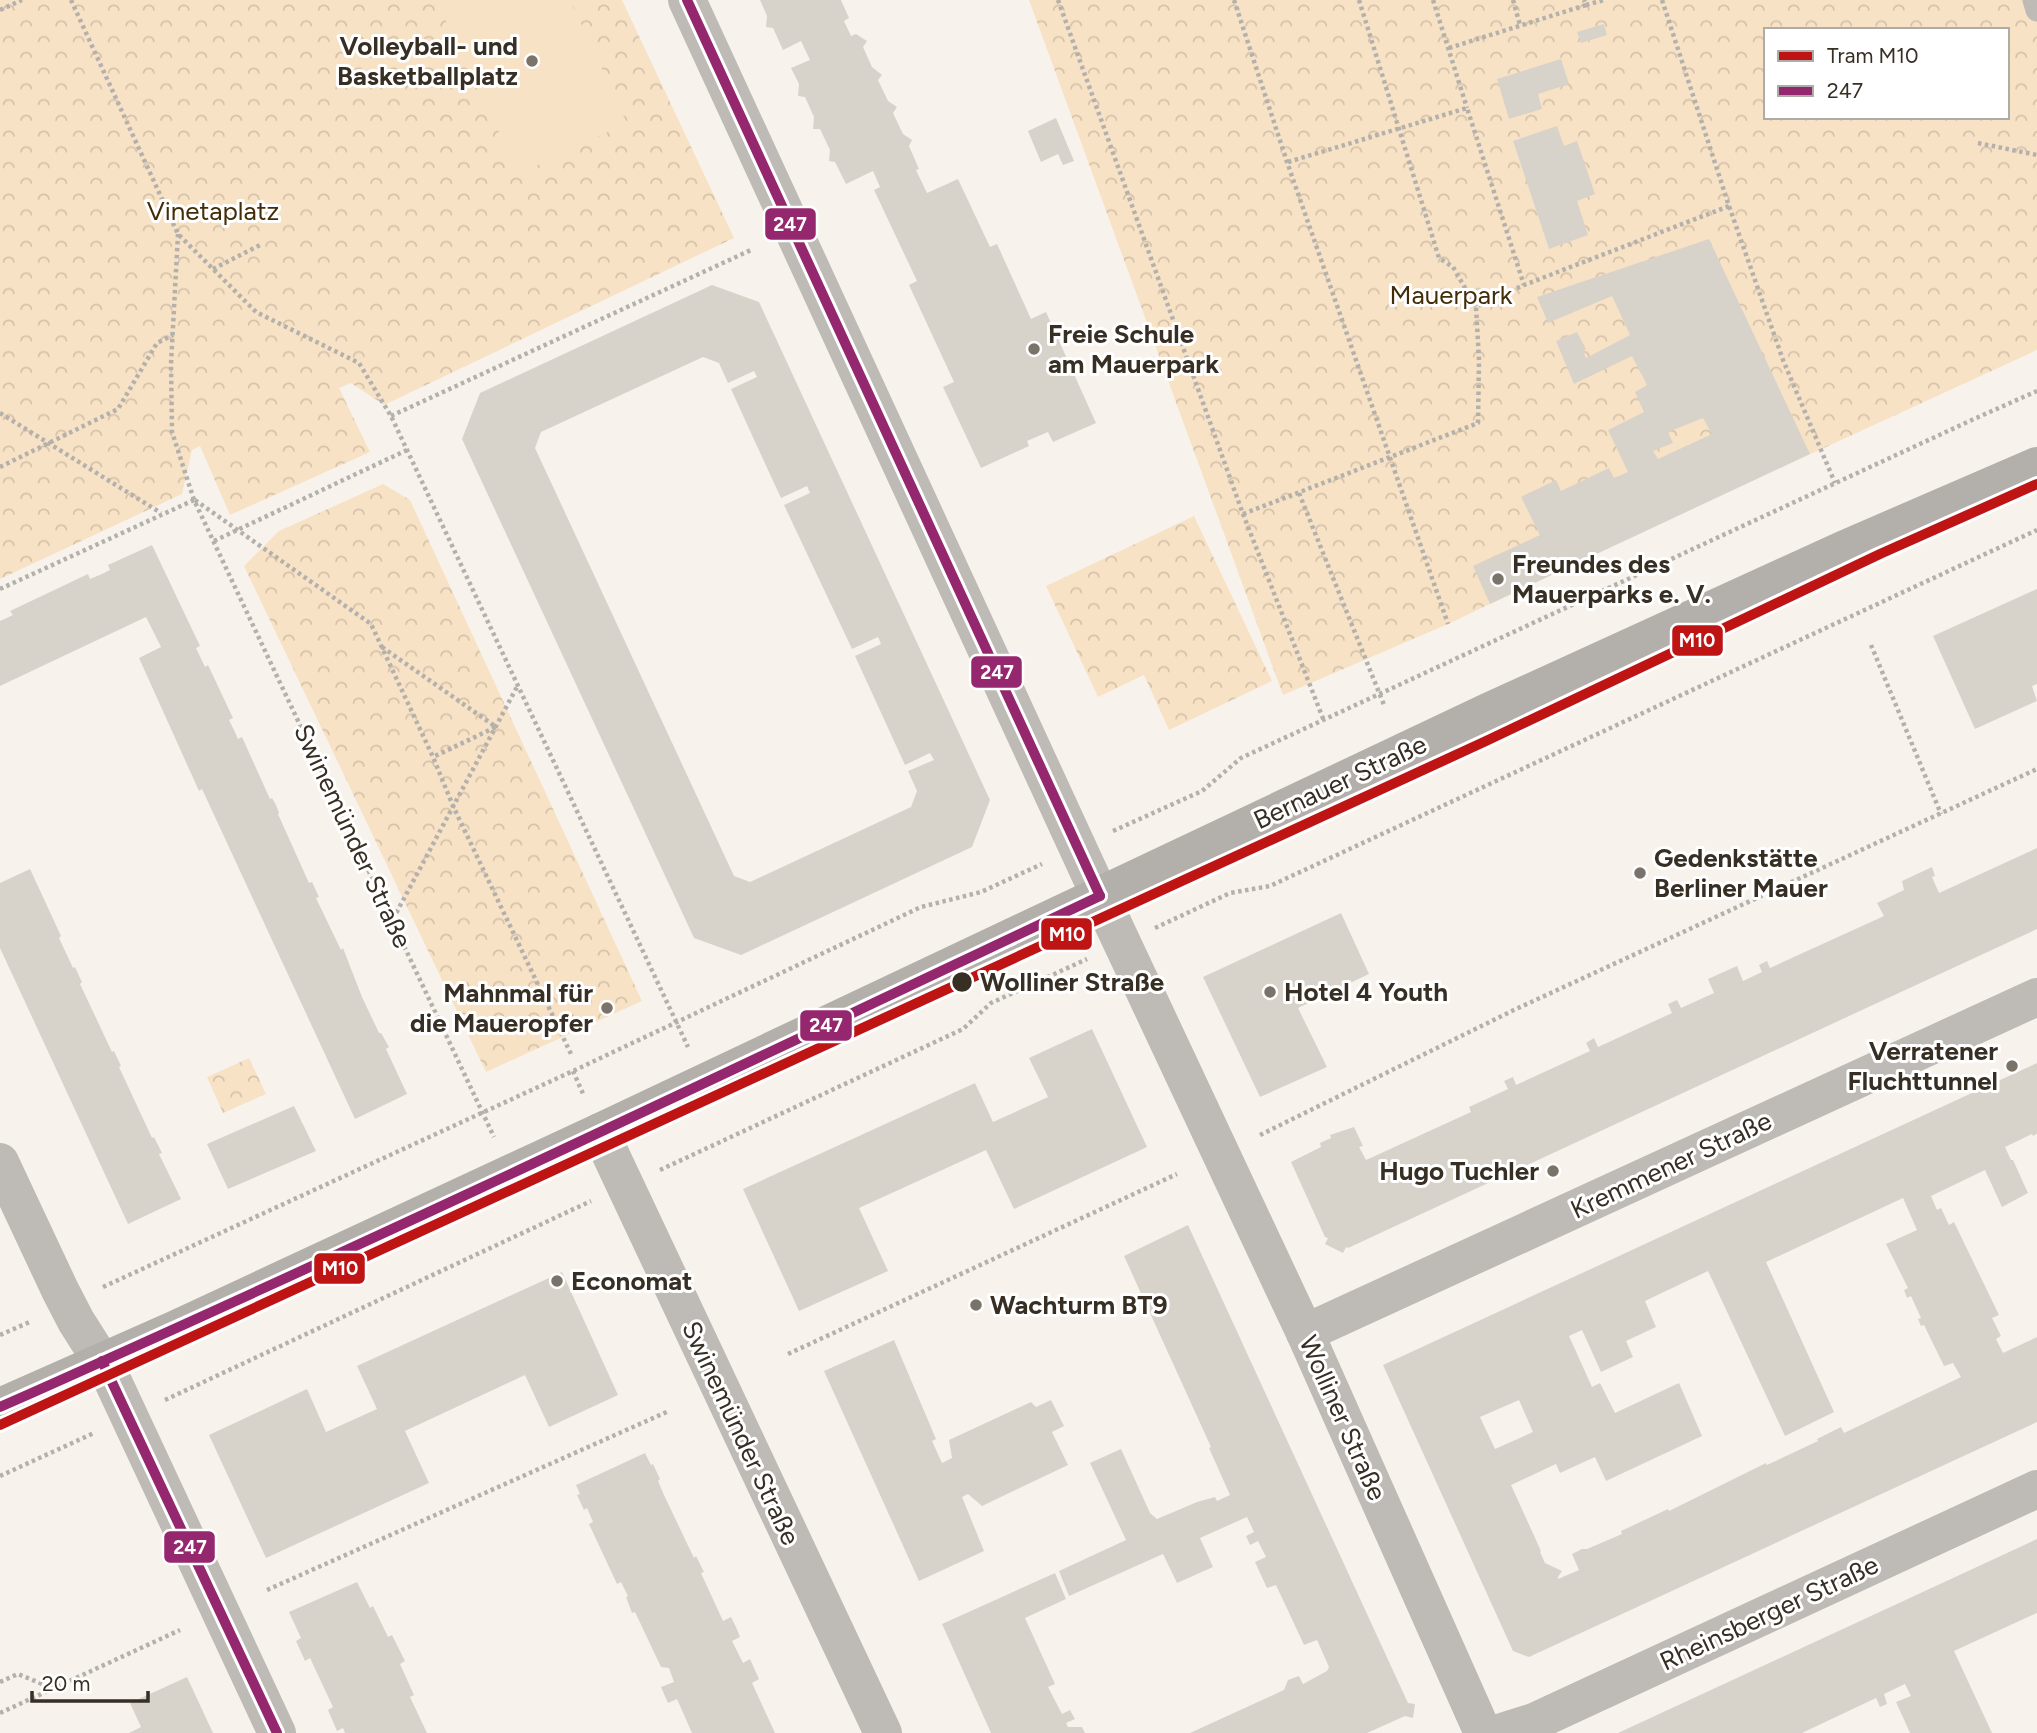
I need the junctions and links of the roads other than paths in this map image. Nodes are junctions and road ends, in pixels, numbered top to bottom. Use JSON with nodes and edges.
{"nodes":[{"id":1,"x":687,"y":0,"type":"edge"},
{"id":2,"x":2034,"y":0,"type":"edge"},
{"id":3,"x":2037,"y":10,"type":"edge"},
{"id":4,"x":2037,"y":466,"type":"edge"},
{"id":5,"x":1100,"y":897,"type":"junction"},
{"id":6,"x":2037,"y":997,"type":"edge"},
{"id":7,"x":600,"y":1132,"type":"junction"},
{"id":8,"x":0,"y":1162,"type":"edge"},
{"id":9,"x":1306,"y":1333,"type":"junction"},
{"id":10,"x":102,"y":1361,"type":"junction"},
{"id":11,"x":0,"y":1407,"type":"edge"},
{"id":12,"x":2037,"y":1489,"type":"edge"},
{"id":13,"x":277,"y":1733,"type":"edge"},
{"id":14,"x":883,"y":1733,"type":"edge"},
{"id":15,"x":1483,"y":1733,"type":"edge"},
{"id":16,"x":1499,"y":1733,"type":"edge"}],
"edges":[{"from":1,"to":5,"type":"street","name":"Wolliner Straße"},
{"from":2,"to":3,"type":"lane"},
{"from":4,"to":5,"type":"main road","name":"Bernauer Straße"},
{"from":5,"to":7,"type":"main road","name":"Bernauer Straße"},
{"from":5,"to":9,"type":"street","name":"Wolliner Straße"},
{"from":6,"to":9,"type":"street","name":"Kremmener Straße"},
{"from":7,"to":10,"type":"main road","name":"Bernauer Straße"},
{"from":7,"to":14,"type":"street","name":"Swinemünder Straße"},
{"from":8,"to":10,"type":"street"},
{"from":9,"to":15,"type":"street","name":"Wolliner Straße"},
{"from":10,"to":11,"type":"main road","name":"Bernauer Straße"},
{"from":10,"to":13,"type":"street"},
{"from":12,"to":16,"type":"street","name":"Rheinsberger Straße"}]}
